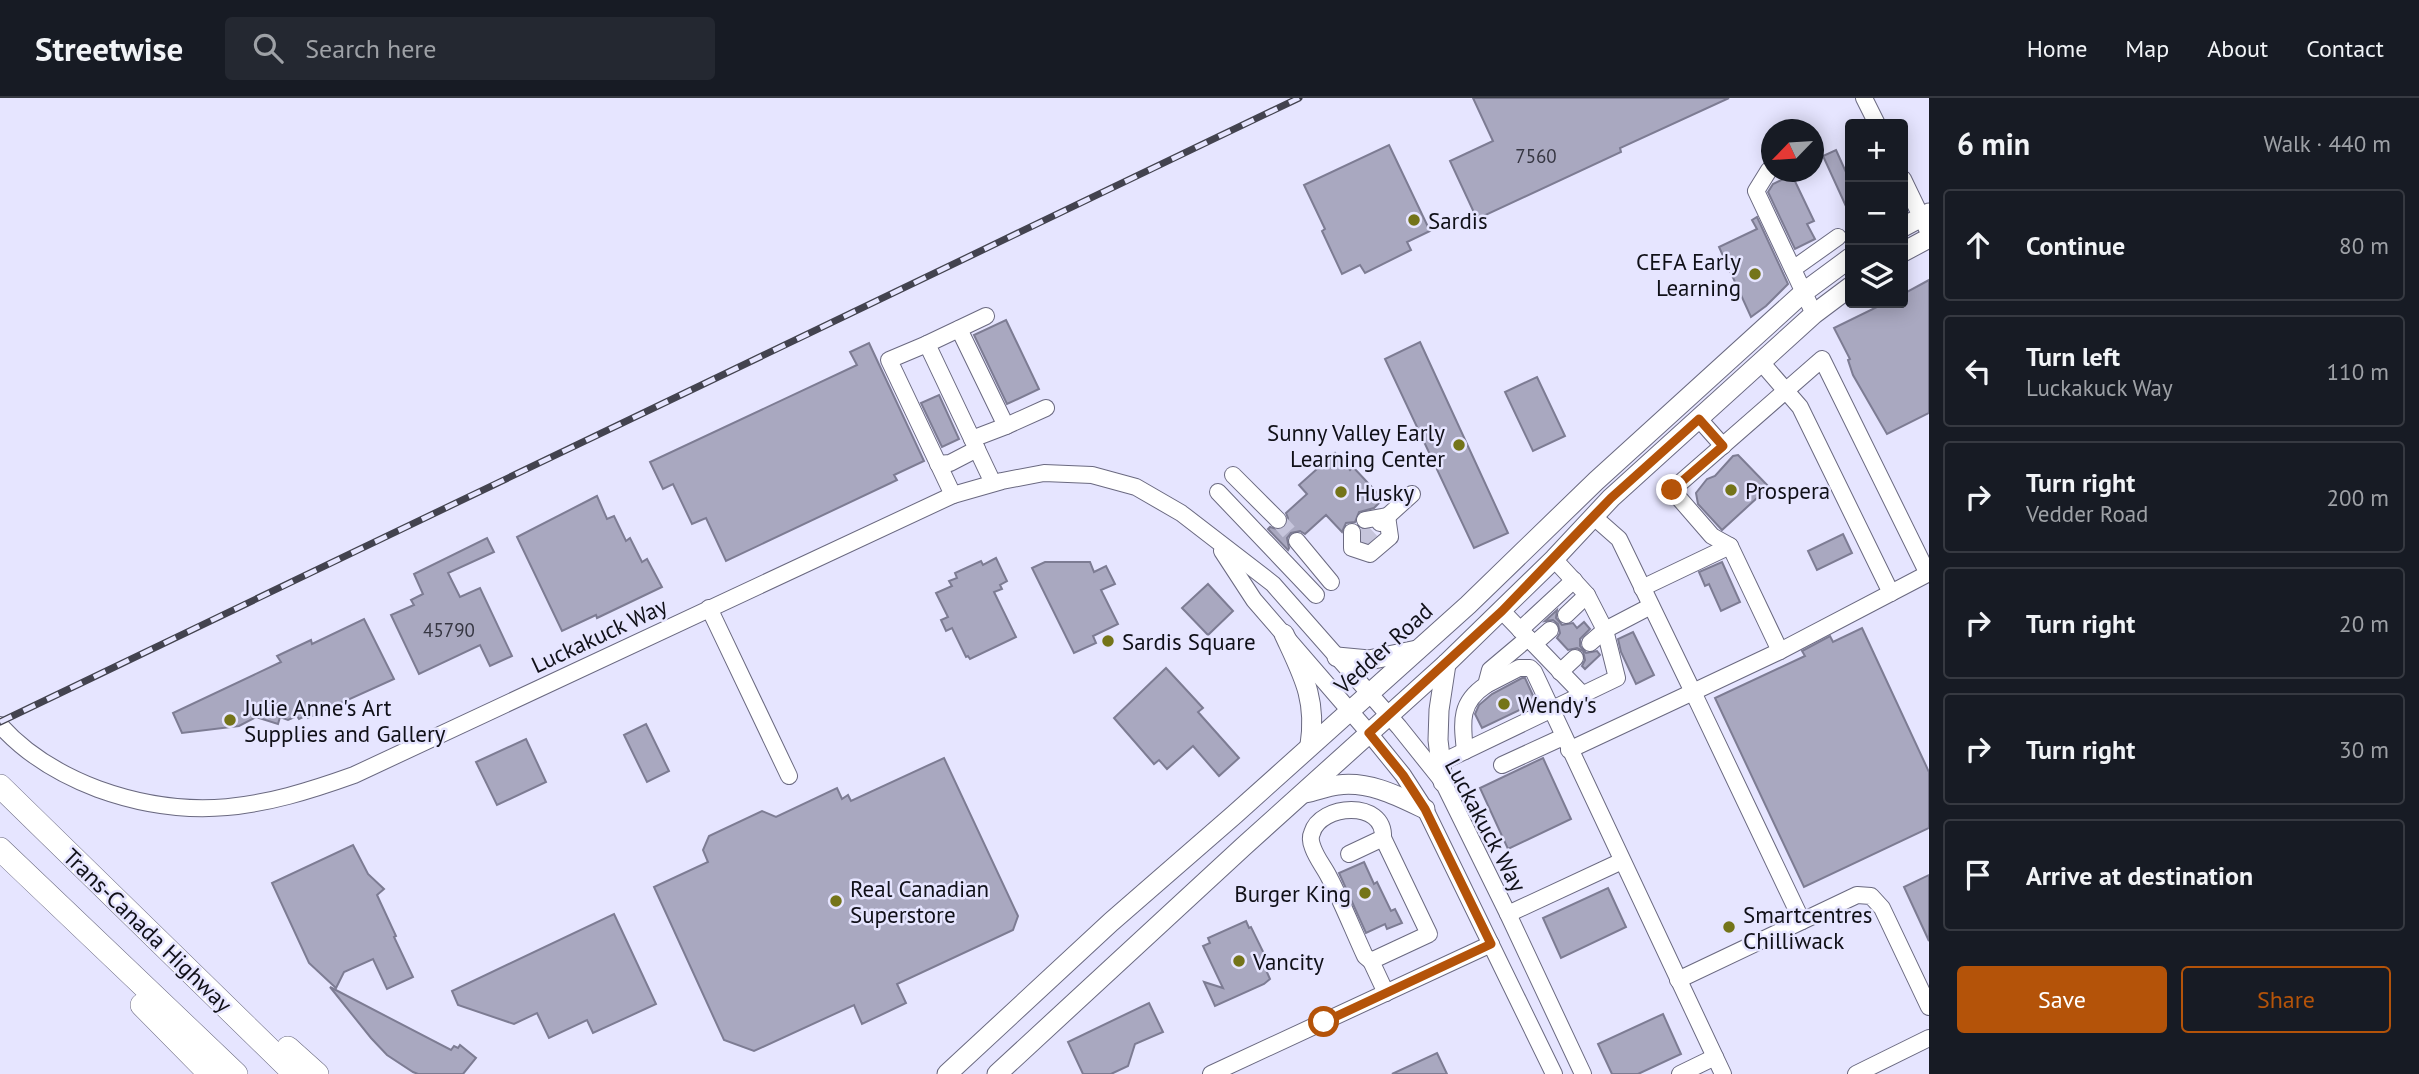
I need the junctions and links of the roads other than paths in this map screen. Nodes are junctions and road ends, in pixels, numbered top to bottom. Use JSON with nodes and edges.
{"nodes":[{"id":1,"x":1864,"y":98,"type":"edge"},
{"id":2,"x":1874,"y":119,"type":"edge"},
{"id":3,"x":1762,"y":182,"type":"edge"},
{"id":4,"x":1905,"y":182,"type":"edge"},
{"id":5,"x":1927,"y":225,"type":"edge"},
{"id":6,"x":1908,"y":227,"type":"edge"},
{"id":7,"x":1838,"y":237,"type":"dead end"},
{"id":8,"x":1908,"y":246,"type":"edge"},
{"id":9,"x":1845,"y":262,"type":"edge"},
{"id":10,"x":1793,"y":269,"type":"junction"},
{"id":11,"x":1845,"y":291,"type":"edge"},
{"id":12,"x":1804,"y":292,"type":"junction"},
{"id":13,"x":1814,"y":314,"type":"junction"},
{"id":14,"x":986,"y":316,"type":"dead end"},
{"id":15,"x":959,"y":328,"type":"junction"},
{"id":16,"x":927,"y":344,"type":"junction"},
{"id":17,"x":1761,"y":362,"type":"junction"},
{"id":18,"x":1786,"y":391,"type":"junction"},
{"id":19,"x":1046,"y":408,"type":"dead end"},
{"id":20,"x":1699,"y":419,"type":"junction"},
{"id":21,"x":1006,"y":426,"type":"junction"},
{"id":22,"x":975,"y":444,"type":"junction"},
{"id":23,"x":1723,"y":446,"type":"junction"},
{"id":24,"x":938,"y":464,"type":"junction"},
{"id":25,"x":1233,"y":475,"type":"dead end"},
{"id":26,"x":993,"y":483,"type":"junction"},
{"id":27,"x":1218,"y":492,"type":"dead end"},
{"id":28,"x":1412,"y":494,"type":"dead end"},
{"id":29,"x":953,"y":495,"type":"junction"},
{"id":30,"x":1387,"y":516,"type":"junction"},
{"id":31,"x":1594,"y":517,"type":"junction"},
{"id":32,"x":1278,"y":520,"type":"tunnel mouth"},
{"id":33,"x":1369,"y":525,"type":"tunnel mouth"},
{"id":34,"x":1215,"y":540,"type":"junction"},
{"id":35,"x":1297,"y":541,"type":"tunnel mouth"},
{"id":36,"x":1352,"y":544,"type":"dead end"},
{"id":37,"x":1723,"y":549,"type":"junction"},
{"id":38,"x":1554,"y":559,"type":"junction"},
{"id":39,"x":1928,"y":574,"type":"edge"},
{"id":40,"x":1574,"y":580,"type":"junction"},
{"id":41,"x":1331,"y":582,"type":"dead end"},
{"id":42,"x":1642,"y":588,"type":"junction"},
{"id":43,"x":1891,"y":593,"type":"junction"},
{"id":44,"x":1587,"y":595,"type":"junction"},
{"id":45,"x":1315,"y":596,"type":"dead end"},
{"id":46,"x":1651,"y":606,"type":"junction"},
{"id":47,"x":709,"y":608,"type":"junction"},
{"id":48,"x":1502,"y":611,"type":"junction"},
{"id":49,"x":1752,"y":614,"type":"dead end"},
{"id":50,"x":1566,"y":615,"type":"dead end"},
{"id":51,"x":1550,"y":629,"type":"dead end"},
{"id":52,"x":1605,"y":630,"type":"junction"},
{"id":53,"x":1284,"y":634,"type":"junction"},
{"id":54,"x":1528,"y":637,"type":"junction"},
{"id":55,"x":1590,"y":643,"type":"dead end"},
{"id":56,"x":1418,"y":649,"type":"junction"},
{"id":57,"x":1780,"y":651,"type":"junction"},
{"id":58,"x":1338,"y":657,"type":"junction"},
{"id":59,"x":1575,"y":658,"type":"dead end"},
{"id":60,"x":1446,"y":664,"type":"junction"},
{"id":61,"x":1560,"y":671,"type":"junction"},
{"id":62,"x":1486,"y":685,"type":"junction"},
{"id":63,"x":1693,"y":692,"type":"junction"},
{"id":64,"x":1370,"y":693,"type":"junction"},
{"id":65,"x":1583,"y":695,"type":"junction"},
{"id":66,"x":1349,"y":710,"type":"junction"},
{"id":67,"x":1551,"y":710,"type":"junction"},
{"id":68,"x":1389,"y":715,"type":"junction"},
{"id":69,"x":0,"y":725,"type":"edge"},
{"id":70,"x":1369,"y":733,"type":"junction"},
{"id":71,"x":1566,"y":743,"type":"junction"},
{"id":72,"x":1310,"y":745,"type":"junction"},
{"id":73,"x":1465,"y":751,"type":"junction"},
{"id":74,"x":1502,"y":765,"type":"dead end"},
{"id":75,"x":1442,"y":772,"type":"junction"},
{"id":76,"x":789,"y":776,"type":"dead end"},
{"id":77,"x":0,"y":786,"type":"edge"},
{"id":78,"x":1304,"y":794,"type":"junction"},
{"id":79,"x":1425,"y":809,"type":"junction"},
{"id":80,"x":1383,"y":838,"type":"junction"},
{"id":81,"x":0,"y":849,"type":"edge"},
{"id":82,"x":1349,"y":854,"type":"dead end"},
{"id":83,"x":0,"y":856,"type":"edge"},
{"id":84,"x":1622,"y":860,"type":"junction"},
{"id":85,"x":128,"y":911,"type":"junction"},
{"id":86,"x":1508,"y":914,"type":"junction"},
{"id":87,"x":1802,"y":921,"type":"junction"},
{"id":88,"x":1491,"y":944,"type":"junction"},
{"id":89,"x":1371,"y":961,"type":"junction"},
{"id":90,"x":1678,"y":979,"type":"junction"},
{"id":91,"x":1386,"y":993,"type":"junction"},
{"id":92,"x":1929,"y":1007,"type":"edge"},
{"id":93,"x":1929,"y":1038,"type":"edge"},
{"id":94,"x":1715,"y":1057,"type":"junction"},
{"id":95,"x":210,"y":1074,"type":"edge"},
{"id":96,"x":236,"y":1074,"type":"edge"},
{"id":97,"x":295,"y":1074,"type":"edge"},
{"id":98,"x":317,"y":1074,"type":"edge"},
{"id":99,"x":947,"y":1074,"type":"edge"},
{"id":100,"x":998,"y":1074,"type":"edge"},
{"id":101,"x":1212,"y":1074,"type":"edge"},
{"id":102,"x":1555,"y":1074,"type":"edge"},
{"id":103,"x":1583,"y":1074,"type":"edge"},
{"id":104,"x":1680,"y":1074,"type":"edge"},
{"id":105,"x":1723,"y":1074,"type":"edge"},
{"id":106,"x":1856,"y":1074,"type":"edge"}],
"edges":[{"from":1,"to":2,"type":"street"},
{"from":3,"to":10,"type":"street"},
{"from":4,"to":5,"type":"street"},
{"from":5,"to":6,"type":"main road"},
{"from":5,"to":8,"type":"main road"},
{"from":7,"to":10,"type":"street"},
{"from":9,"to":12,"type":"main road","name":"Vedder Road"},
{"from":10,"to":12,"type":"street"},
{"from":11,"to":13,"type":"main road"},
{"from":12,"to":13,"type":"street"},
{"from":12,"to":56,"type":"main road","name":"Vedder Road"},
{"from":13,"to":17,"type":"main road"},
{"from":14,"to":15,"type":"street"},
{"from":15,"to":16,"type":"street"},
{"from":15,"to":21,"type":"street"},
{"from":16,"to":22,"type":"street"},
{"from":16,"to":24,"type":"street"},
{"from":17,"to":18,"type":"street"},
{"from":17,"to":20,"type":"main road"},
{"from":18,"to":23,"type":"street"},
{"from":18,"to":39,"type":"street"},
{"from":18,"to":43,"type":"street"},
{"from":19,"to":21,"type":"street"},
{"from":20,"to":23,"type":"street"},
{"from":20,"to":31,"type":"main road"},
{"from":21,"to":22,"type":"street"},
{"from":22,"to":24,"type":"street"},
{"from":22,"to":26,"type":"street"},
{"from":23,"to":37,"type":"street"},
{"from":24,"to":29,"type":"street"},
{"from":25,"to":32,"type":"street"},
{"from":26,"to":29,"type":"street","name":"Luckakuck Way"},
{"from":26,"to":34,"type":"street","name":"Luckakuck Way"},
{"from":27,"to":45,"type":"street"},
{"from":28,"to":30,"type":"street"},
{"from":29,"to":47,"type":"street","name":"Luckakuck Way"},
{"from":30,"to":33,"type":"street"},
{"from":30,"to":36,"type":"street"},
{"from":31,"to":38,"type":"main road"},
{"from":31,"to":42,"type":"street"},
{"from":34,"to":53,"type":"street","name":"Luckakuck Way"},
{"from":34,"to":58,"type":"street","name":"Luckakuck Way"},
{"from":35,"to":41,"type":"street"},
{"from":37,"to":42,"type":"street"},
{"from":37,"to":49,"type":"street"},
{"from":37,"to":57,"type":"street"},
{"from":38,"to":40,"type":"street"},
{"from":38,"to":48,"type":"main road"},
{"from":39,"to":43,"type":"street"},
{"from":40,"to":44,"type":"street"},
{"from":40,"to":54,"type":"street"},
{"from":42,"to":46,"type":"street"},
{"from":43,"to":57,"type":"street"},
{"from":44,"to":50,"type":"street"},
{"from":44,"to":52,"type":"street"},
{"from":46,"to":52,"type":"street"},
{"from":46,"to":63,"type":"street"},
{"from":47,"to":69,"type":"street","name":"Luckakuck Way"},
{"from":47,"to":76,"type":"street"},
{"from":48,"to":54,"type":"street"},
{"from":48,"to":60,"type":"main road"},
{"from":51,"to":54,"type":"street"},
{"from":52,"to":55,"type":"street"},
{"from":52,"to":65,"type":"street"},
{"from":53,"to":66,"type":"street","name":"Luckakuck Way"},
{"from":53,"to":72,"type":"main road"},
{"from":54,"to":61,"type":"street"},
{"from":54,"to":62,"type":"street"},
{"from":56,"to":58,"type":"main road"},
{"from":56,"to":64,"type":"main road","name":"Vedder Road"},
{"from":57,"to":63,"type":"street"},
{"from":58,"to":64,"type":"street","name":"Luckakuck Way"},
{"from":59,"to":61,"type":"street"},
{"from":60,"to":68,"type":"main road"},
{"from":60,"to":75,"type":"main road"},
{"from":61,"to":65,"type":"street"},
{"from":62,"to":67,"type":"street"},
{"from":62,"to":73,"type":"street"},
{"from":63,"to":71,"type":"street"},
{"from":63,"to":87,"type":"street"},
{"from":64,"to":66,"type":"main road","name":"Vedder Road"},
{"from":64,"to":68,"type":"street","name":"Luckakuck Way"},
{"from":65,"to":67,"type":"street"},
{"from":66,"to":70,"type":"street","name":"Luckakuck Way"},
{"from":66,"to":72,"type":"main road","name":"Vedder Road"},
{"from":67,"to":71,"type":"street"},
{"from":67,"to":73,"type":"street"},
{"from":68,"to":70,"type":"main road"},
{"from":68,"to":75,"type":"street","name":"Luckakuck Way"},
{"from":70,"to":78,"type":"main road"},
{"from":70,"to":79,"type":"street","name":"Luckakuck Way"},
{"from":71,"to":74,"type":"street"},
{"from":71,"to":84,"type":"street"},
{"from":72,"to":99,"type":"main road","name":"Vedder Road"},
{"from":73,"to":75,"type":"street"},
{"from":75,"to":86,"type":"street","name":"Luckakuck Way"},
{"from":77,"to":85,"type":"highway","name":"Trans-Canada Highway"},
{"from":78,"to":79,"type":"main road"},
{"from":78,"to":100,"type":"main road"},
{"from":79,"to":88,"type":"street","name":"Luckakuck Way"},
{"from":80,"to":82,"type":"street"},
{"from":80,"to":89,"type":"street"},
{"from":80,"to":89,"type":"street"},
{"from":81,"to":96,"type":"highway","name":"Trans-Canada Highway"},
{"from":83,"to":95,"type":"highway"},
{"from":84,"to":86,"type":"street"},
{"from":84,"to":90,"type":"street"},
{"from":85,"to":97,"type":"highway","name":"Trans-Canada Highway"},
{"from":85,"to":98,"type":"highway"},
{"from":86,"to":103,"type":"street","name":"Luckakuck Way"},
{"from":87,"to":90,"type":"street"},
{"from":87,"to":92,"type":"street"},
{"from":88,"to":91,"type":"street"},
{"from":88,"to":102,"type":"street","name":"Luckakuck Way"},
{"from":89,"to":91,"type":"street"},
{"from":90,"to":94,"type":"street"},
{"from":91,"to":101,"type":"street"},
{"from":93,"to":106,"type":"street"},
{"from":94,"to":104,"type":"street"},
{"from":94,"to":105,"type":"street"}]}
